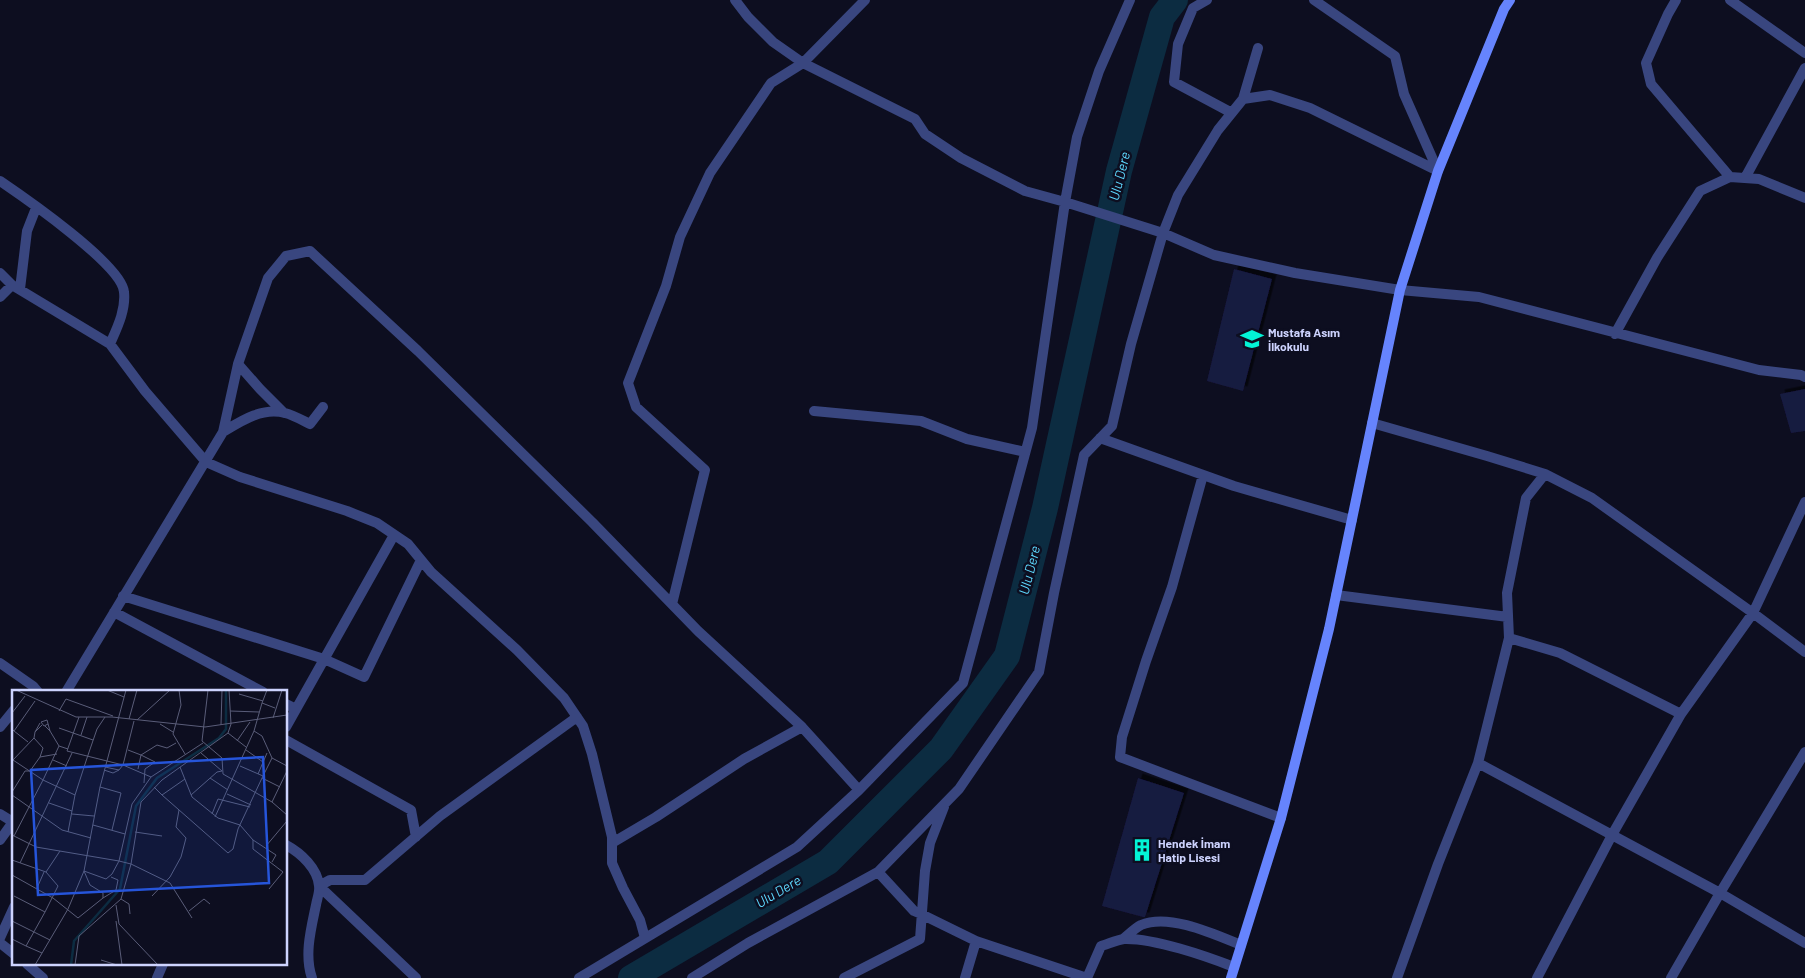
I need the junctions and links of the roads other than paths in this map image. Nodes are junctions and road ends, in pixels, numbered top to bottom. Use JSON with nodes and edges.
{"nodes":[{"id":1,"x":735,"y":0,"type":"edge"},
{"id":2,"x":865,"y":0,"type":"edge"},
{"id":3,"x":1130,"y":0,"type":"edge"},
{"id":4,"x":1207,"y":0,"type":"edge"},
{"id":5,"x":1314,"y":0,"type":"edge"},
{"id":6,"x":1510,"y":0,"type":"edge"},
{"id":7,"x":1676,"y":0,"type":"edge"},
{"id":8,"x":1730,"y":0,"type":"edge"},
{"id":9,"x":1258,"y":48,"type":"dead end"},
{"id":10,"x":1805,"y":53,"type":"edge"},
{"id":11,"x":803,"y":63,"type":"junction"},
{"id":12,"x":1805,"y":68,"type":"edge"},
{"id":13,"x":1243,"y":99,"type":"junction"},
{"id":14,"x":1232,"y":113,"type":"junction"},
{"id":15,"x":1438,"y":171,"type":"junction"},
{"id":16,"x":1730,"y":177,"type":"junction"},
{"id":17,"x":1745,"y":178,"type":"junction"},
{"id":18,"x":0,"y":181,"type":"edge"},
{"id":19,"x":1805,"y":198,"type":"edge"},
{"id":20,"x":1065,"y":202,"type":"junction"},
{"id":21,"x":36,"y":208,"type":"junction"},
{"id":22,"x":1163,"y":233,"type":"junction"},
{"id":23,"x":0,"y":273,"type":"edge"},
{"id":24,"x":16,"y":287,"type":"junction"},
{"id":25,"x":1400,"y":290,"type":"junction"},
{"id":26,"x":0,"y":297,"type":"edge"},
{"id":27,"x":1615,"y":334,"type":"junction"},
{"id":28,"x":110,"y":344,"type":"junction"},
{"id":29,"x":238,"y":364,"type":"junction"},
{"id":30,"x":1805,"y":377,"type":"edge"},
{"id":31,"x":323,"y":407,"type":"dead end"},
{"id":32,"x":814,"y":411,"type":"dead end"},
{"id":33,"x":284,"y":413,"type":"junction"},
{"id":34,"x":1372,"y":423,"type":"junction"},
{"id":35,"x":223,"y":432,"type":"junction"},
{"id":36,"x":1100,"y":438,"type":"junction"},
{"id":37,"x":1025,"y":452,"type":"junction"},
{"id":38,"x":206,"y":462,"type":"junction"},
{"id":39,"x":1545,"y":474,"type":"junction"},
{"id":40,"x":1203,"y":475,"type":"junction"},
{"id":41,"x":1805,"y":502,"type":"edge"},
{"id":42,"x":1352,"y":520,"type":"junction"},
{"id":43,"x":394,"y":535,"type":"junction"},
{"id":44,"x":420,"y":560,"type":"junction"},
{"id":45,"x":1336,"y":595,"type":"junction"},
{"id":46,"x":123,"y":596,"type":"junction"},
{"id":47,"x":672,"y":604,"type":"junction"},
{"id":48,"x":114,"y":612,"type":"junction"},
{"id":49,"x":1753,"y":612,"type":"junction"},
{"id":50,"x":1508,"y":617,"type":"junction"},
{"id":51,"x":1509,"y":638,"type":"junction"},
{"id":52,"x":1805,"y":652,"type":"edge"},
{"id":53,"x":324,"y":659,"type":"junction"},
{"id":54,"x":0,"y":663,"type":"edge"},
{"id":55,"x":33,"y":690,"type":"edge"},
{"id":56,"x":67,"y":690,"type":"edge"},
{"id":57,"x":259,"y":690,"type":"edge"},
{"id":58,"x":288,"y":705,"type":"edge"},
{"id":59,"x":296,"y":709,"type":"junction"},
{"id":60,"x":12,"y":712,"type":"edge"},
{"id":61,"x":1680,"y":714,"type":"junction"},
{"id":62,"x":577,"y":717,"type":"junction"},
{"id":63,"x":288,"y":723,"type":"edge"},
{"id":64,"x":0,"y":727,"type":"edge"},
{"id":65,"x":802,"y":727,"type":"junction"},
{"id":66,"x":288,"y":741,"type":"edge"},
{"id":67,"x":1805,"y":752,"type":"edge"},
{"id":68,"x":1478,"y":763,"type":"junction"},
{"id":69,"x":859,"y":790,"type":"junction"},
{"id":70,"x":946,"y":802,"type":"junction"},
{"id":71,"x":0,"y":814,"type":"edge"},
{"id":72,"x":1281,"y":818,"type":"junction"},
{"id":73,"x":12,"y":820,"type":"edge"},
{"id":74,"x":12,"y":823,"type":"edge"},
{"id":75,"x":1612,"y":835,"type":"junction"},
{"id":76,"x":6,"y":836,"type":"edge"},
{"id":77,"x":416,"y":837,"type":"junction"},
{"id":78,"x":612,"y":843,"type":"junction"},
{"id":79,"x":288,"y":846,"type":"edge"},
{"id":80,"x":878,"y":872,"type":"junction"},
{"id":81,"x":320,"y":886,"type":"junction"},
{"id":82,"x":1720,"y":892,"type":"junction"},
{"id":83,"x":12,"y":912,"type":"edge"},
{"id":84,"x":921,"y":914,"type":"junction"},
{"id":85,"x":0,"y":938,"type":"edge"},
{"id":86,"x":645,"y":938,"type":"junction"},
{"id":87,"x":1123,"y":939,"type":"junction"},
{"id":88,"x":0,"y":942,"type":"edge"},
{"id":89,"x":976,"y":942,"type":"junction"},
{"id":90,"x":1805,"y":943,"type":"edge"},
{"id":91,"x":1241,"y":945,"type":"junction"},
{"id":92,"x":12,"y":952,"type":"edge"},
{"id":93,"x":28,"y":966,"type":"edge"},
{"id":94,"x":163,"y":966,"type":"edge"},
{"id":95,"x":1234,"y":967,"type":"junction"},
{"id":96,"x":43,"y":978,"type":"edge"},
{"id":97,"x":157,"y":978,"type":"edge"},
{"id":98,"x":312,"y":978,"type":"edge"},
{"id":99,"x":416,"y":978,"type":"edge"},
{"id":100,"x":579,"y":978,"type":"edge"},
{"id":101,"x":692,"y":978,"type":"edge"},
{"id":102,"x":844,"y":978,"type":"edge"},
{"id":103,"x":965,"y":978,"type":"edge"},
{"id":104,"x":1088,"y":978,"type":"edge"},
{"id":105,"x":1231,"y":978,"type":"edge"},
{"id":106,"x":1397,"y":978,"type":"edge"},
{"id":107,"x":1537,"y":978,"type":"edge"},
{"id":108,"x":1671,"y":978,"type":"edge"}],
"edges":[{"from":1,"to":11,"type":"street"},
{"from":2,"to":11,"type":"street"},
{"from":3,"to":20,"type":"street"},
{"from":4,"to":14,"type":"street"},
{"from":5,"to":15,"type":"street"},
{"from":6,"to":15,"type":"main road"},
{"from":7,"to":16,"type":"street"},
{"from":8,"to":10,"type":"street"},
{"from":9,"to":13,"type":"street"},
{"from":11,"to":20,"type":"street"},
{"from":11,"to":47,"type":"street"},
{"from":12,"to":17,"type":"street"},
{"from":13,"to":14,"type":"street"},
{"from":13,"to":15,"type":"street"},
{"from":14,"to":22,"type":"street"},
{"from":15,"to":25,"type":"main road"},
{"from":16,"to":17,"type":"street"},
{"from":16,"to":27,"type":"street"},
{"from":17,"to":19,"type":"street"},
{"from":18,"to":21,"type":"street"},
{"from":20,"to":22,"type":"street"},
{"from":20,"to":37,"type":"street"},
{"from":21,"to":24,"type":"street"},
{"from":21,"to":28,"type":"street"},
{"from":22,"to":25,"type":"street"},
{"from":22,"to":36,"type":"street"},
{"from":23,"to":24,"type":"street"},
{"from":24,"to":26,"type":"street"},
{"from":24,"to":28,"type":"street"},
{"from":25,"to":27,"type":"street"},
{"from":25,"to":34,"type":"main road"},
{"from":27,"to":30,"type":"street"},
{"from":28,"to":38,"type":"street"},
{"from":29,"to":33,"type":"street"},
{"from":29,"to":35,"type":"street"},
{"from":29,"to":47,"type":"street"},
{"from":31,"to":33,"type":"street"},
{"from":32,"to":37,"type":"street"},
{"from":33,"to":35,"type":"street"},
{"from":34,"to":39,"type":"street"},
{"from":34,"to":42,"type":"main road"},
{"from":35,"to":38,"type":"street"},
{"from":36,"to":40,"type":"street"},
{"from":36,"to":70,"type":"street"},
{"from":37,"to":69,"type":"street"},
{"from":38,"to":43,"type":"street"},
{"from":38,"to":46,"type":"street"},
{"from":39,"to":49,"type":"street"},
{"from":39,"to":50,"type":"street"},
{"from":40,"to":42,"type":"street"},
{"from":40,"to":72,"type":"street"},
{"from":41,"to":49,"type":"street"},
{"from":42,"to":45,"type":"main road"},
{"from":43,"to":44,"type":"street"},
{"from":43,"to":53,"type":"street"},
{"from":44,"to":53,"type":"street"},
{"from":44,"to":62,"type":"street"},
{"from":45,"to":50,"type":"street"},
{"from":45,"to":72,"type":"main road"},
{"from":46,"to":48,"type":"street"},
{"from":46,"to":53,"type":"street"},
{"from":47,"to":65,"type":"street"},
{"from":48,"to":56,"type":"street"},
{"from":48,"to":57,"type":"street"},
{"from":49,"to":52,"type":"street"},
{"from":49,"to":61,"type":"street"},
{"from":50,"to":51,"type":"street"},
{"from":51,"to":61,"type":"street"},
{"from":51,"to":68,"type":"street"},
{"from":53,"to":59,"type":"street"},
{"from":54,"to":55,"type":"street"},
{"from":58,"to":59,"type":"street"},
{"from":59,"to":63,"type":"street"},
{"from":60,"to":64,"type":"street"},
{"from":61,"to":75,"type":"street"},
{"from":62,"to":77,"type":"street"},
{"from":62,"to":78,"type":"street"},
{"from":65,"to":69,"type":"street"},
{"from":65,"to":78,"type":"street"},
{"from":66,"to":77,"type":"street"},
{"from":67,"to":82,"type":"street"},
{"from":68,"to":75,"type":"street"},
{"from":68,"to":106,"type":"street"},
{"from":69,"to":86,"type":"street"},
{"from":70,"to":80,"type":"street"},
{"from":70,"to":84,"type":"street"},
{"from":71,"to":73,"type":"street"},
{"from":72,"to":91,"type":"main road"},
{"from":74,"to":76,"type":"street"},
{"from":75,"to":82,"type":"street"},
{"from":75,"to":107,"type":"street"},
{"from":77,"to":81,"type":"street"},
{"from":78,"to":86,"type":"street"},
{"from":79,"to":81,"type":"street"},
{"from":80,"to":84,"type":"street"},
{"from":80,"to":101,"type":"street"},
{"from":81,"to":98,"type":"street"},
{"from":81,"to":99,"type":"street"},
{"from":82,"to":90,"type":"street"},
{"from":82,"to":108,"type":"street"},
{"from":83,"to":85,"type":"street"},
{"from":84,"to":89,"type":"street"},
{"from":84,"to":102,"type":"street"},
{"from":86,"to":100,"type":"street"},
{"from":87,"to":91,"type":"street"},
{"from":87,"to":95,"type":"street"},
{"from":87,"to":104,"type":"street"},
{"from":88,"to":92,"type":"street"},
{"from":89,"to":103,"type":"street"},
{"from":89,"to":104,"type":"street"},
{"from":91,"to":95,"type":"main road"},
{"from":93,"to":96,"type":"street"},
{"from":94,"to":97,"type":"street"},
{"from":95,"to":105,"type":"main road"}]}
